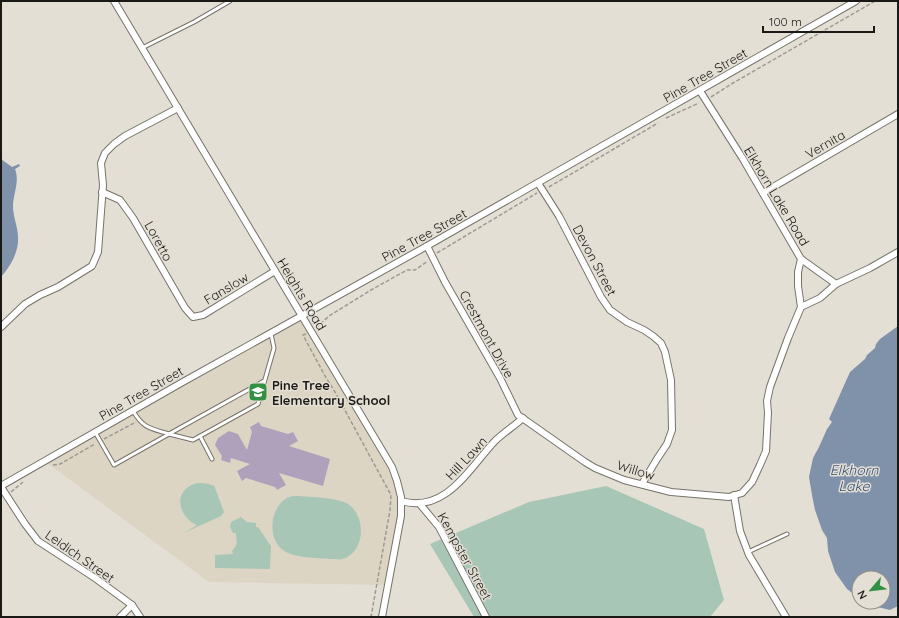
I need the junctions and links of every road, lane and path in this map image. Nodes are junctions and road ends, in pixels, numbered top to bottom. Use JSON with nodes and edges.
{"nodes":[{"id":1,"x":114,"y":1,"type":"edge"},
{"id":2,"x":230,"y":1,"type":"edge"},
{"id":3,"x":856,"y":1,"type":"edge"},
{"id":4,"x":875,"y":1,"type":"edge"},
{"id":5,"x":142,"y":48,"type":"junction"},
{"id":6,"x":700,"y":91,"type":"junction"},
{"id":7,"x":706,"y":100,"type":"junction"},
{"id":8,"x":178,"y":108,"type":"junction"},
{"id":9,"x":898,"y":114,"type":"edge"},
{"id":10,"x":538,"y":183,"type":"junction"},
{"id":11,"x":542,"y":190,"type":"junction"},
{"id":12,"x":102,"y":192,"type":"junction"},
{"id":13,"x":763,"y":193,"type":"junction"},
{"id":14,"x":427,"y":246,"type":"junction"},
{"id":15,"x":898,"y":252,"type":"edge"},
{"id":16,"x":432,"y":257,"type":"junction"},
{"id":17,"x":801,"y":259,"type":"junction"},
{"id":18,"x":275,"y":271,"type":"junction"},
{"id":19,"x":836,"y":284,"type":"junction"},
{"id":20,"x":801,"y":307,"type":"junction"},
{"id":21,"x":187,"y":310,"type":"joint"},
{"id":22,"x":303,"y":316,"type":"junction"},
{"id":23,"x":1,"y":327,"type":"edge"},
{"id":24,"x":311,"y":331,"type":"junction"},
{"id":25,"x":271,"y":334,"type":"junction"},
{"id":26,"x":264,"y":381,"type":"junction"},
{"id":27,"x":133,"y":411,"type":"junction"},
{"id":28,"x":523,"y":418,"type":"junction"},
{"id":29,"x":139,"y":420,"type":"junction"},
{"id":30,"x":535,"y":426,"type":"joint"},
{"id":31,"x":95,"y":432,"type":"junction"},
{"id":32,"x":169,"y":434,"type":"junction"},
{"id":33,"x":200,"y":436,"type":"junction"},
{"id":34,"x":100,"y":441,"type":"junction"},
{"id":35,"x":212,"y":459,"type":"dead end"},
{"id":36,"x":49,"y":466,"type":"dead end"},
{"id":37,"x":24,"y":481,"type":"dead end"},
{"id":38,"x":642,"y":484,"type":"junction"},
{"id":39,"x":1,"y":486,"type":"edge"},
{"id":40,"x":6,"y":494,"type":"junction"},
{"id":41,"x":734,"y":495,"type":"junction"},
{"id":42,"x":401,"y":501,"type":"junction"},
{"id":43,"x":420,"y":503,"type":"junction"},
{"id":44,"x":787,"y":534,"type":"dead end"},
{"id":45,"x":748,"y":552,"type":"junction"},
{"id":46,"x":132,"y":605,"type":"junction"},
{"id":47,"x":120,"y":617,"type":"edge"},
{"id":48,"x":140,"y":617,"type":"edge"},
{"id":49,"x":371,"y":617,"type":"edge"},
{"id":50,"x":382,"y":617,"type":"edge"},
{"id":51,"x":486,"y":617,"type":"edge"},
{"id":52,"x":786,"y":617,"type":"edge"}],
"edges":[{"from":1,"to":5,"type":"street","name":"Heights Road"},
{"from":2,"to":5,"type":"lane"},
{"from":3,"to":6,"type":"street","name":"Pine Tree Street"},
{"from":4,"to":7,"type":"path"},
{"from":5,"to":8,"type":"street","name":"Heights Road"},
{"from":6,"to":7,"type":"street","name":"Elkhorn Lake Road"},
{"from":6,"to":10,"type":"street","name":"Pine Tree Street"},
{"from":7,"to":11,"type":"path"},
{"from":7,"to":13,"type":"street","name":"Elkhorn Lake Road"},
{"from":8,"to":12,"type":"street"},
{"from":8,"to":18,"type":"street","name":"Heights Road"},
{"from":9,"to":13,"type":"street","name":"Vernita"},
{"from":10,"to":11,"type":"street","name":"Devon Street"},
{"from":10,"to":14,"type":"street","name":"Pine Tree Street"},
{"from":11,"to":16,"type":"path"},
{"from":11,"to":38,"type":"street","name":"Devon Street"},
{"from":12,"to":21,"type":"street","name":"Loretto"},
{"from":12,"to":23,"type":"street"},
{"from":13,"to":17,"type":"street","name":"Elkhorn Lake Road"},
{"from":14,"to":16,"type":"street","name":"Crestmont Drive"},
{"from":14,"to":22,"type":"street","name":"Pine Tree Street"},
{"from":15,"to":19,"type":"street"},
{"from":16,"to":24,"type":"path"},
{"from":16,"to":28,"type":"street","name":"Crestmont Drive"},
{"from":17,"to":19,"type":"street"},
{"from":17,"to":20,"type":"street","name":"Elkhorn Lake Road"},
{"from":18,"to":21,"type":"street","name":"Fanslow"},
{"from":18,"to":22,"type":"street","name":"Heights Road"},
{"from":19,"to":20,"type":"street"},
{"from":20,"to":41,"type":"street","name":"Elkhorn Lake Road"},
{"from":22,"to":24,"type":"street","name":"Heights Road"},
{"from":22,"to":25,"type":"street","name":"Pine Tree Street"},
{"from":24,"to":42,"type":"street","name":"Heights Road"},
{"from":24,"to":49,"type":"path"},
{"from":25,"to":26,"type":"lane"},
{"from":25,"to":27,"type":"street","name":"Pine Tree Street"},
{"from":26,"to":32,"type":"lane"},
{"from":26,"to":33,"type":"lane"},
{"from":27,"to":29,"type":"lane"},
{"from":27,"to":31,"type":"street","name":"Pine Tree Street"},
{"from":28,"to":30,"type":"street","name":"Crestmont Drive"},
{"from":28,"to":43,"type":"street","name":"Hill Lawn"},
{"from":29,"to":32,"type":"lane"},
{"from":29,"to":34,"type":"path"},
{"from":30,"to":38,"type":"street","name":"Willow"},
{"from":31,"to":34,"type":"lane"},
{"from":31,"to":39,"type":"street","name":"Pine Tree Street"},
{"from":32,"to":33,"type":"lane"},
{"from":32,"to":34,"type":"lane"},
{"from":33,"to":35,"type":"lane"},
{"from":34,"to":36,"type":"path"},
{"from":37,"to":40,"type":"path"},
{"from":38,"to":41,"type":"street","name":"Willow"},
{"from":39,"to":40,"type":"street","name":"Leidich Street"},
{"from":40,"to":46,"type":"street","name":"Leidich Street"},
{"from":41,"to":45,"type":"street"},
{"from":42,"to":43,"type":"street"},
{"from":42,"to":50,"type":"street","name":"Heights Road"},
{"from":43,"to":51,"type":"street","name":"Kempster Street"},
{"from":44,"to":45,"type":"lane"},
{"from":45,"to":52,"type":"street"},
{"from":46,"to":47,"type":"street"},
{"from":46,"to":48,"type":"street","name":"Leidich Street"}]}
